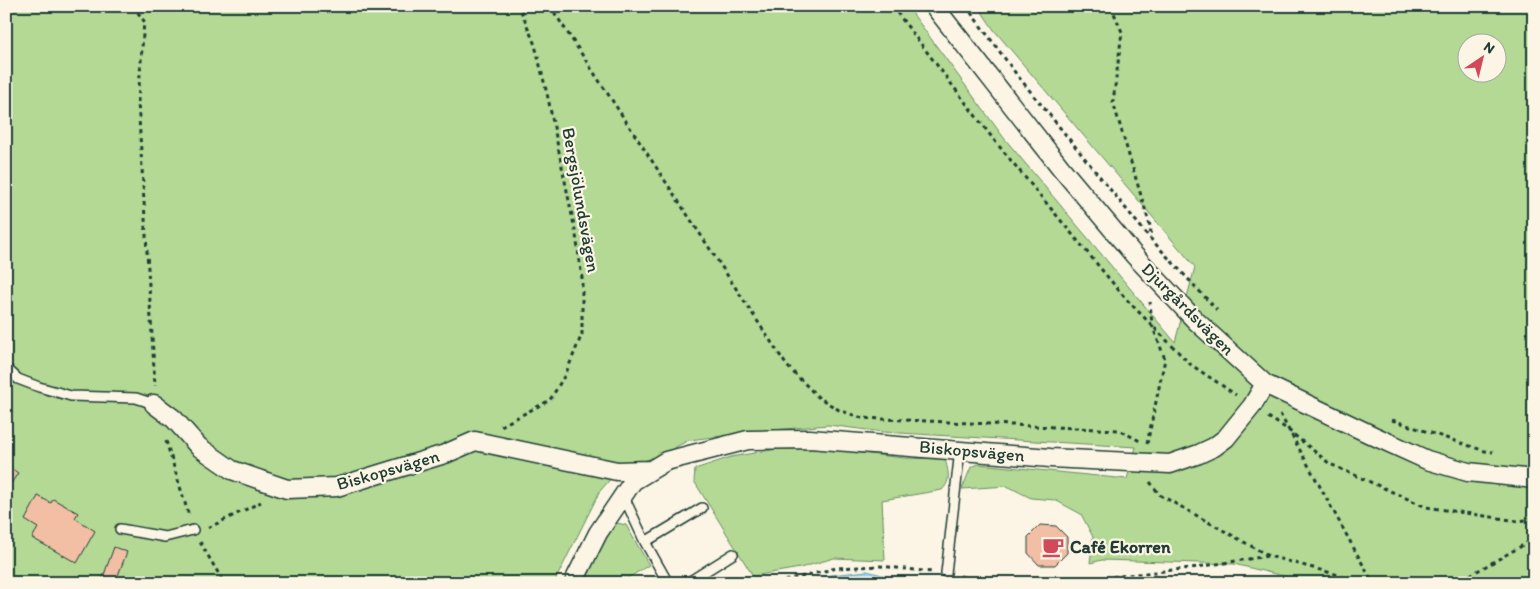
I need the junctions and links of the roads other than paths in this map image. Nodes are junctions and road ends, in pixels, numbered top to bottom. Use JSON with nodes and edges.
{"nodes":[{"id":1,"x":934,"y":6,"type":"edge"},
{"id":2,"x":6,"y":368,"type":"edge"},
{"id":3,"x":1265,"y":384,"type":"junction"},
{"id":4,"x":154,"y":404,"type":"joint"},
{"id":5,"x":960,"y":449,"type":"junction"},
{"id":6,"x":650,"y":470,"type":"junction"},
{"id":7,"x":1534,"y":479,"type":"edge"},
{"id":8,"x":624,"y":497,"type":"junction"},
{"id":9,"x":702,"y":508,"type":"dead end"},
{"id":10,"x":120,"y":529,"type":"dead end"},
{"id":11,"x":193,"y":530,"type":"road end"},
{"id":12,"x":645,"y":542,"type":"junction"},
{"id":13,"x":733,"y":554,"type":"dead end"},
{"id":14,"x":946,"y":573,"type":"road end"},
{"id":15,"x":574,"y":583,"type":"edge"},
{"id":16,"x":668,"y":583,"type":"edge"},
{"id":17,"x":686,"y":583,"type":"edge"}],
"edges":[{"from":1,"to":3,"type":"street","name":"Djurgårdsvägen"},
{"from":2,"to":4,"type":"lane","name":"Biskopsvägen"},
{"from":3,"to":5,"type":"street","name":"Biskopsvägen"},
{"from":3,"to":7,"type":"street","name":"Djurgårdsvägen"},
{"from":4,"to":6,"type":"street","name":"Biskopsvägen"},
{"from":5,"to":6,"type":"street","name":"Biskopsvägen"},
{"from":5,"to":14,"type":"lane"},
{"from":6,"to":8,"type":"street","name":"Biskopsvägen"},
{"from":8,"to":12,"type":"lane"},
{"from":8,"to":15,"type":"street","name":"Biskopsvägen"},
{"from":9,"to":12,"type":"lane"},
{"from":10,"to":11,"type":"lane"},
{"from":12,"to":16,"type":"lane"},
{"from":13,"to":17,"type":"lane"}]}
